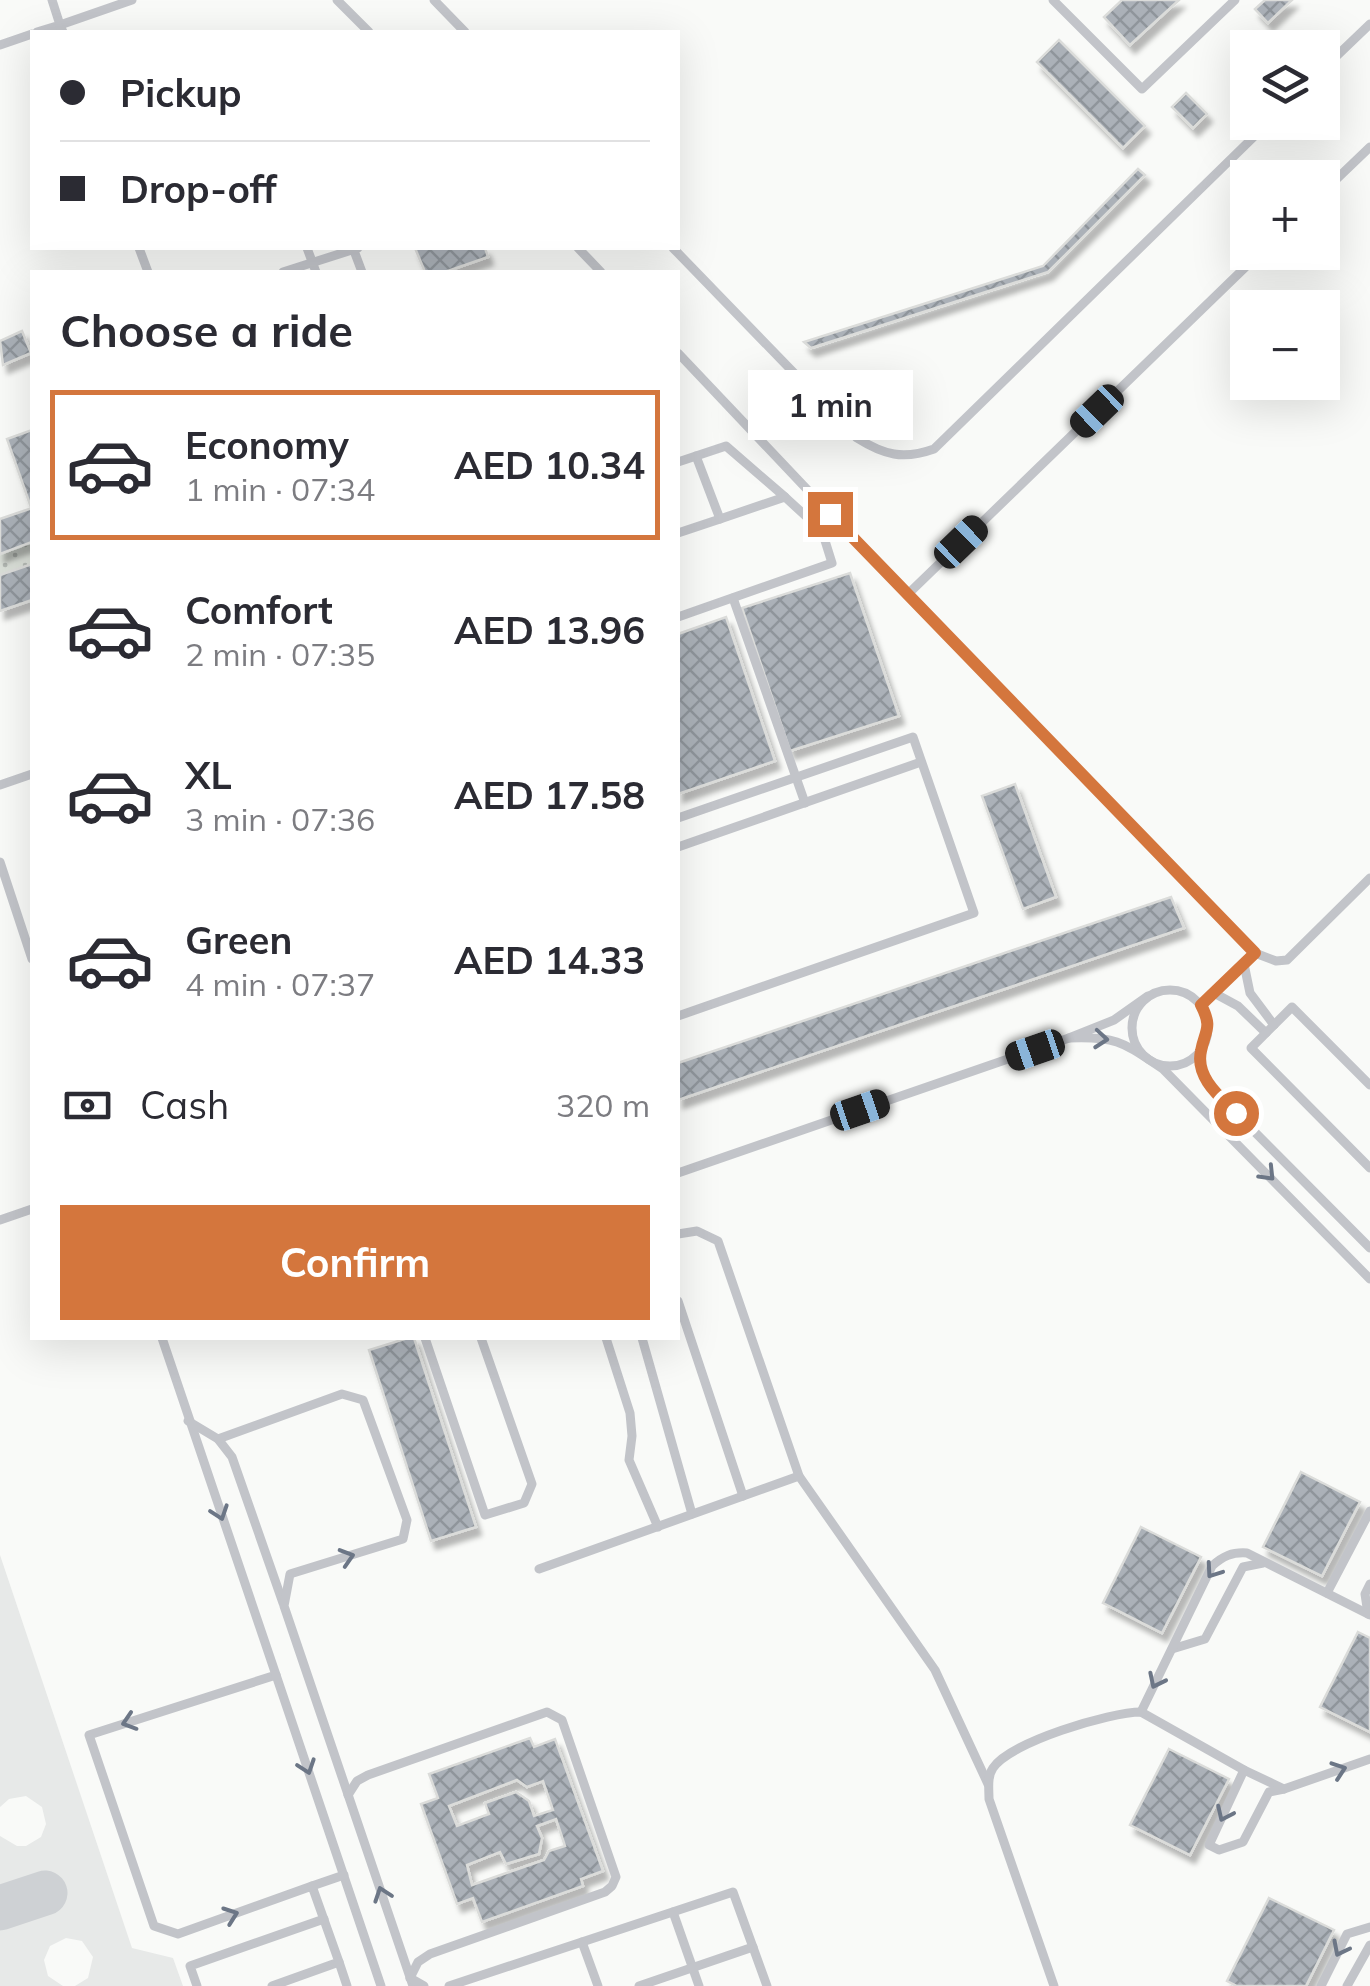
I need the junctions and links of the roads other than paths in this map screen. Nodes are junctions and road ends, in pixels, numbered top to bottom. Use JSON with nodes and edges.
{"nodes":[{"id":1,"x":52,"y":0,"type":"edge"},
{"id":2,"x":132,"y":0,"type":"edge"},
{"id":3,"x":337,"y":0,"type":"edge"},
{"id":4,"x":434,"y":0,"type":"edge"},
{"id":5,"x":1054,"y":0,"type":"edge"},
{"id":6,"x":1074,"y":0,"type":"edge"},
{"id":7,"x":1234,"y":0,"type":"edge"},
{"id":8,"x":1064,"y":10,"type":"junction"},
{"id":9,"x":1370,"y":24,"type":"edge"},
{"id":10,"x":62,"y":29,"type":"edge"},
{"id":11,"x":367,"y":30,"type":"edge"},
{"id":12,"x":464,"y":30,"type":"edge"},
{"id":13,"x":30,"y":35,"type":"edge"},
{"id":14,"x":0,"y":45,"type":"edge"},
{"id":15,"x":1340,"y":53,"type":"edge"},
{"id":16,"x":1251,"y":140,"type":"edge"},
{"id":17,"x":1370,"y":147,"type":"edge"},
{"id":18,"x":1340,"y":176,"type":"edge"},
{"id":19,"x":351,"y":250,"type":"edge"},
{"id":20,"x":580,"y":250,"type":"edge"},
{"id":21,"x":675,"y":250,"type":"edge"},
{"id":22,"x":314,"y":268,"type":"edge"},
{"id":23,"x":599,"y":270,"type":"edge"},
{"id":24,"x":1242,"y":270,"type":"edge"},
{"id":25,"x":680,"y":355,"type":"edge"},
{"id":26,"x":696,"y":456,"type":"junction"},
{"id":27,"x":680,"y":461,"type":"edge"},
{"id":28,"x":785,"y":497,"type":"junction"},
{"id":29,"x":720,"y":519,"type":"junction"},
{"id":30,"x":680,"y":531,"type":"edge"},
{"id":31,"x":906,"y":595,"type":"junction"},
{"id":32,"x":733,"y":598,"type":"junction"},
{"id":33,"x":680,"y":616,"type":"edge"},
{"id":34,"x":921,"y":762,"type":"junction"},
{"id":35,"x":30,"y":775,"type":"edge"},
{"id":36,"x":796,"y":778,"type":"junction"},
{"id":37,"x":0,"y":786,"type":"edge"},
{"id":38,"x":805,"y":802,"type":"junction"},
{"id":39,"x":680,"y":817,"type":"edge"},
{"id":40,"x":680,"y":846,"type":"edge"},
{"id":41,"x":0,"y":862,"type":"edge"},
{"id":42,"x":1370,"y":878,"type":"edge"},
{"id":43,"x":30,"y":952,"type":"edge"},
{"id":44,"x":1255,"y":953,"type":"junction"},
{"id":45,"x":1244,"y":964,"type":"junction"},
{"id":46,"x":1214,"y":993,"type":"junction"},
{"id":47,"x":1148,"y":996,"type":"junction"},
{"id":48,"x":1201,"y":1005,"type":"junction"},
{"id":49,"x":680,"y":1015,"type":"edge"},
{"id":50,"x":1270,"y":1029,"type":"junction"},
{"id":51,"x":1069,"y":1038,"type":"junction"},
{"id":52,"x":1201,"y":1051,"type":"junction"},
{"id":53,"x":1147,"y":1058,"type":"junction"},
{"id":54,"x":1370,"y":1085,"type":"edge"},
{"id":55,"x":1370,"y":1168,"type":"edge"},
{"id":56,"x":680,"y":1172,"type":"edge"},
{"id":57,"x":30,"y":1209,"type":"edge"},
{"id":58,"x":0,"y":1220,"type":"edge"},
{"id":59,"x":680,"y":1234,"type":"edge"},
{"id":60,"x":1370,"y":1248,"type":"edge"},
{"id":61,"x":1370,"y":1280,"type":"edge"},
{"id":62,"x":680,"y":1307,"type":"edge"},
{"id":63,"x":163,"y":1340,"type":"edge"},
{"id":64,"x":426,"y":1340,"type":"edge"},
{"id":65,"x":482,"y":1340,"type":"edge"},
{"id":66,"x":607,"y":1340,"type":"edge"},
{"id":67,"x":643,"y":1340,"type":"edge"},
{"id":68,"x":188,"y":1422,"type":"junction"},
{"id":69,"x":218,"y":1439,"type":"junction"},
{"id":70,"x":799,"y":1476,"type":"junction"},
{"id":71,"x":742,"y":1496,"type":"junction"},
{"id":72,"x":1370,"y":1511,"type":"edge"},
{"id":73,"x":692,"y":1514,"type":"junction"},
{"id":74,"x":658,"y":1527,"type":"junction"},
{"id":75,"x":1265,"y":1562,"type":"junction"},
{"id":76,"x":539,"y":1570,"type":"dead end"},
{"id":77,"x":1370,"y":1584,"type":"edge"},
{"id":78,"x":1327,"y":1594,"type":"junction"},
{"id":79,"x":284,"y":1606,"type":"junction"},
{"id":80,"x":1369,"y":1614,"type":"edge"},
{"id":81,"x":1172,"y":1649,"type":"junction"},
{"id":82,"x":276,"y":1675,"type":"junction"},
{"id":83,"x":1141,"y":1712,"type":"junction"},
{"id":84,"x":1370,"y":1759,"type":"edge"},
{"id":85,"x":340,"y":1770,"type":"junction"},
{"id":86,"x":1244,"y":1770,"type":"junction"},
{"id":87,"x":368,"y":1775,"type":"junction"},
{"id":88,"x":988,"y":1784,"type":"junction"},
{"id":89,"x":1284,"y":1789,"type":"junction"},
{"id":90,"x":348,"y":1795,"type":"junction"},
{"id":91,"x":344,"y":1875,"type":"junction"},
{"id":92,"x":312,"y":1886,"type":"junction"},
{"id":93,"x":673,"y":1912,"type":"junction"},
{"id":94,"x":324,"y":1919,"type":"junction"},
{"id":95,"x":1370,"y":1927,"type":"edge"},
{"id":96,"x":582,"y":1942,"type":"junction"},
{"id":97,"x":1370,"y":1946,"type":"edge"},
{"id":98,"x":753,"y":1947,"type":"junction"},
{"id":99,"x":400,"y":1948,"type":"junction"},
{"id":100,"x":430,"y":1954,"type":"junction"},
{"id":101,"x":339,"y":1962,"type":"junction"},
{"id":102,"x":692,"y":1968,"type":"junction"},
{"id":103,"x":488,"y":1973,"type":"junction"},
{"id":104,"x":411,"y":1982,"type":"edge"},
{"id":105,"x":198,"y":1986,"type":"edge"},
{"id":106,"x":272,"y":1986,"type":"edge"},
{"id":107,"x":347,"y":1986,"type":"edge"},
{"id":108,"x":381,"y":1986,"type":"edge"},
{"id":109,"x":424,"y":1986,"type":"edge"},
{"id":110,"x":449,"y":1986,"type":"edge"},
{"id":111,"x":493,"y":1986,"type":"edge"},
{"id":112,"x":598,"y":1986,"type":"edge"},
{"id":113,"x":639,"y":1986,"type":"edge"},
{"id":114,"x":698,"y":1986,"type":"edge"},
{"id":115,"x":767,"y":1986,"type":"edge"},
{"id":116,"x":1054,"y":1986,"type":"edge"},
{"id":117,"x":1321,"y":1986,"type":"edge"},
{"id":118,"x":1348,"y":1986,"type":"edge"}],
"edges":[{"from":1,"to":10,"type":"lane"},
{"from":2,"to":10,"type":"lane"},
{"from":3,"to":11,"type":"lane"},
{"from":4,"to":12,"type":"lane"},
{"from":5,"to":8,"type":"lane"},
{"from":6,"to":8,"type":"lane"},
{"from":7,"to":8,"type":"lane"},
{"from":9,"to":15,"type":"lane"},
{"from":13,"to":14,"type":"lane"},
{"from":16,"to":21,"type":"lane"},
{"from":17,"to":18,"type":"lane"},
{"from":19,"to":22,"type":"lane"},
{"from":20,"to":23,"type":"lane"},
{"from":24,"to":31,"type":"lane"},
{"from":25,"to":31,"type":"lane"},
{"from":26,"to":27,"type":"lane"},
{"from":26,"to":28,"type":"lane"},
{"from":26,"to":29,"type":"lane"},
{"from":28,"to":29,"type":"lane"},
{"from":28,"to":32,"type":"lane"},
{"from":29,"to":30,"type":"lane"},
{"from":31,"to":44,"type":"lane"},
{"from":32,"to":33,"type":"lane"},
{"from":32,"to":36,"type":"lane"},
{"from":34,"to":36,"type":"lane"},
{"from":34,"to":38,"type":"lane"},
{"from":34,"to":49,"type":"lane"},
{"from":35,"to":37,"type":"lane"},
{"from":36,"to":38,"type":"lane"},
{"from":36,"to":39,"type":"lane"},
{"from":38,"to":40,"type":"lane"},
{"from":41,"to":43,"type":"lane"},
{"from":42,"to":44,"type":"lane"},
{"from":44,"to":45,"type":"lane"},
{"from":45,"to":46,"type":"lane"},
{"from":45,"to":50,"type":"lane"},
{"from":46,"to":48,"type":"lane"},
{"from":46,"to":50,"type":"lane"},
{"from":47,"to":48,"type":"lane"},
{"from":47,"to":51,"type":"lane"},
{"from":47,"to":53,"type":"lane"},
{"from":48,"to":52,"type":"lane"},
{"from":50,"to":54,"type":"lane"},
{"from":50,"to":55,"type":"lane"},
{"from":51,"to":53,"type":"lane","one_way":true},
{"from":51,"to":56,"type":"lane"},
{"from":52,"to":53,"type":"lane"},
{"from":52,"to":60,"type":"lane"},
{"from":53,"to":61,"type":"lane","one_way":true},
{"from":57,"to":58,"type":"lane"},
{"from":59,"to":70,"type":"lane"},
{"from":62,"to":71,"type":"lane"},
{"from":63,"to":68,"type":"lane"},
{"from":64,"to":65,"type":"lane"},
{"from":66,"to":74,"type":"lane"},
{"from":67,"to":73,"type":"lane"},
{"from":68,"to":69,"type":"lane"},
{"from":68,"to":82,"type":"lane","one_way":true},
{"from":69,"to":79,"type":"lane"},
{"from":79,"to":69,"type":"lane","one_way":true},
{"from":70,"to":71,"type":"lane"},
{"from":70,"to":88,"type":"lane"},
{"from":71,"to":73,"type":"lane"},
{"from":72,"to":78,"type":"lane"},
{"from":73,"to":74,"type":"lane"},
{"from":74,"to":76,"type":"lane"},
{"from":75,"to":78,"type":"lane"},
{"from":75,"to":81,"type":"lane"},
{"from":75,"to":81,"type":"lane","one_way":true},
{"from":77,"to":80,"type":"lane"},
{"from":78,"to":80,"type":"lane"},
{"from":79,"to":85,"type":"lane"},
{"from":81,"to":83,"type":"lane","one_way":true},
{"from":82,"to":91,"type":"lane","one_way":true},
{"from":82,"to":92,"type":"lane","one_way":true},
{"from":83,"to":86,"type":"lane"},
{"from":83,"to":88,"type":"lane"},
{"from":89,"to":84,"type":"lane","one_way":true},
{"from":85,"to":87,"type":"lane"},
{"from":85,"to":90,"type":"lane"},
{"from":86,"to":89,"type":"lane"},
{"from":86,"to":89,"type":"lane","one_way":true},
{"from":87,"to":90,"type":"lane"},
{"from":87,"to":100,"type":"lane"},
{"from":88,"to":116,"type":"lane"},
{"from":99,"to":90,"type":"lane","one_way":true},
{"from":91,"to":92,"type":"lane"},
{"from":91,"to":108,"type":"lane"},
{"from":92,"to":94,"type":"lane"},
{"from":93,"to":96,"type":"lane"},
{"from":93,"to":98,"type":"lane"},
{"from":93,"to":102,"type":"lane"},
{"from":94,"to":101,"type":"lane"},
{"from":94,"to":105,"type":"lane"},
{"from":95,"to":117,"type":"lane","one_way":true},
{"from":96,"to":103,"type":"lane"},
{"from":96,"to":112,"type":"lane"},
{"from":97,"to":118,"type":"lane"},
{"from":98,"to":102,"type":"lane"},
{"from":98,"to":115,"type":"lane"},
{"from":99,"to":100,"type":"lane"},
{"from":99,"to":104,"type":"lane"},
{"from":100,"to":104,"type":"lane"},
{"from":101,"to":106,"type":"lane"},
{"from":101,"to":107,"type":"lane"},
{"from":102,"to":113,"type":"lane"},
{"from":102,"to":114,"type":"lane"},
{"from":103,"to":110,"type":"lane"},
{"from":103,"to":111,"type":"lane"},
{"from":104,"to":109,"type":"lane"}]}
